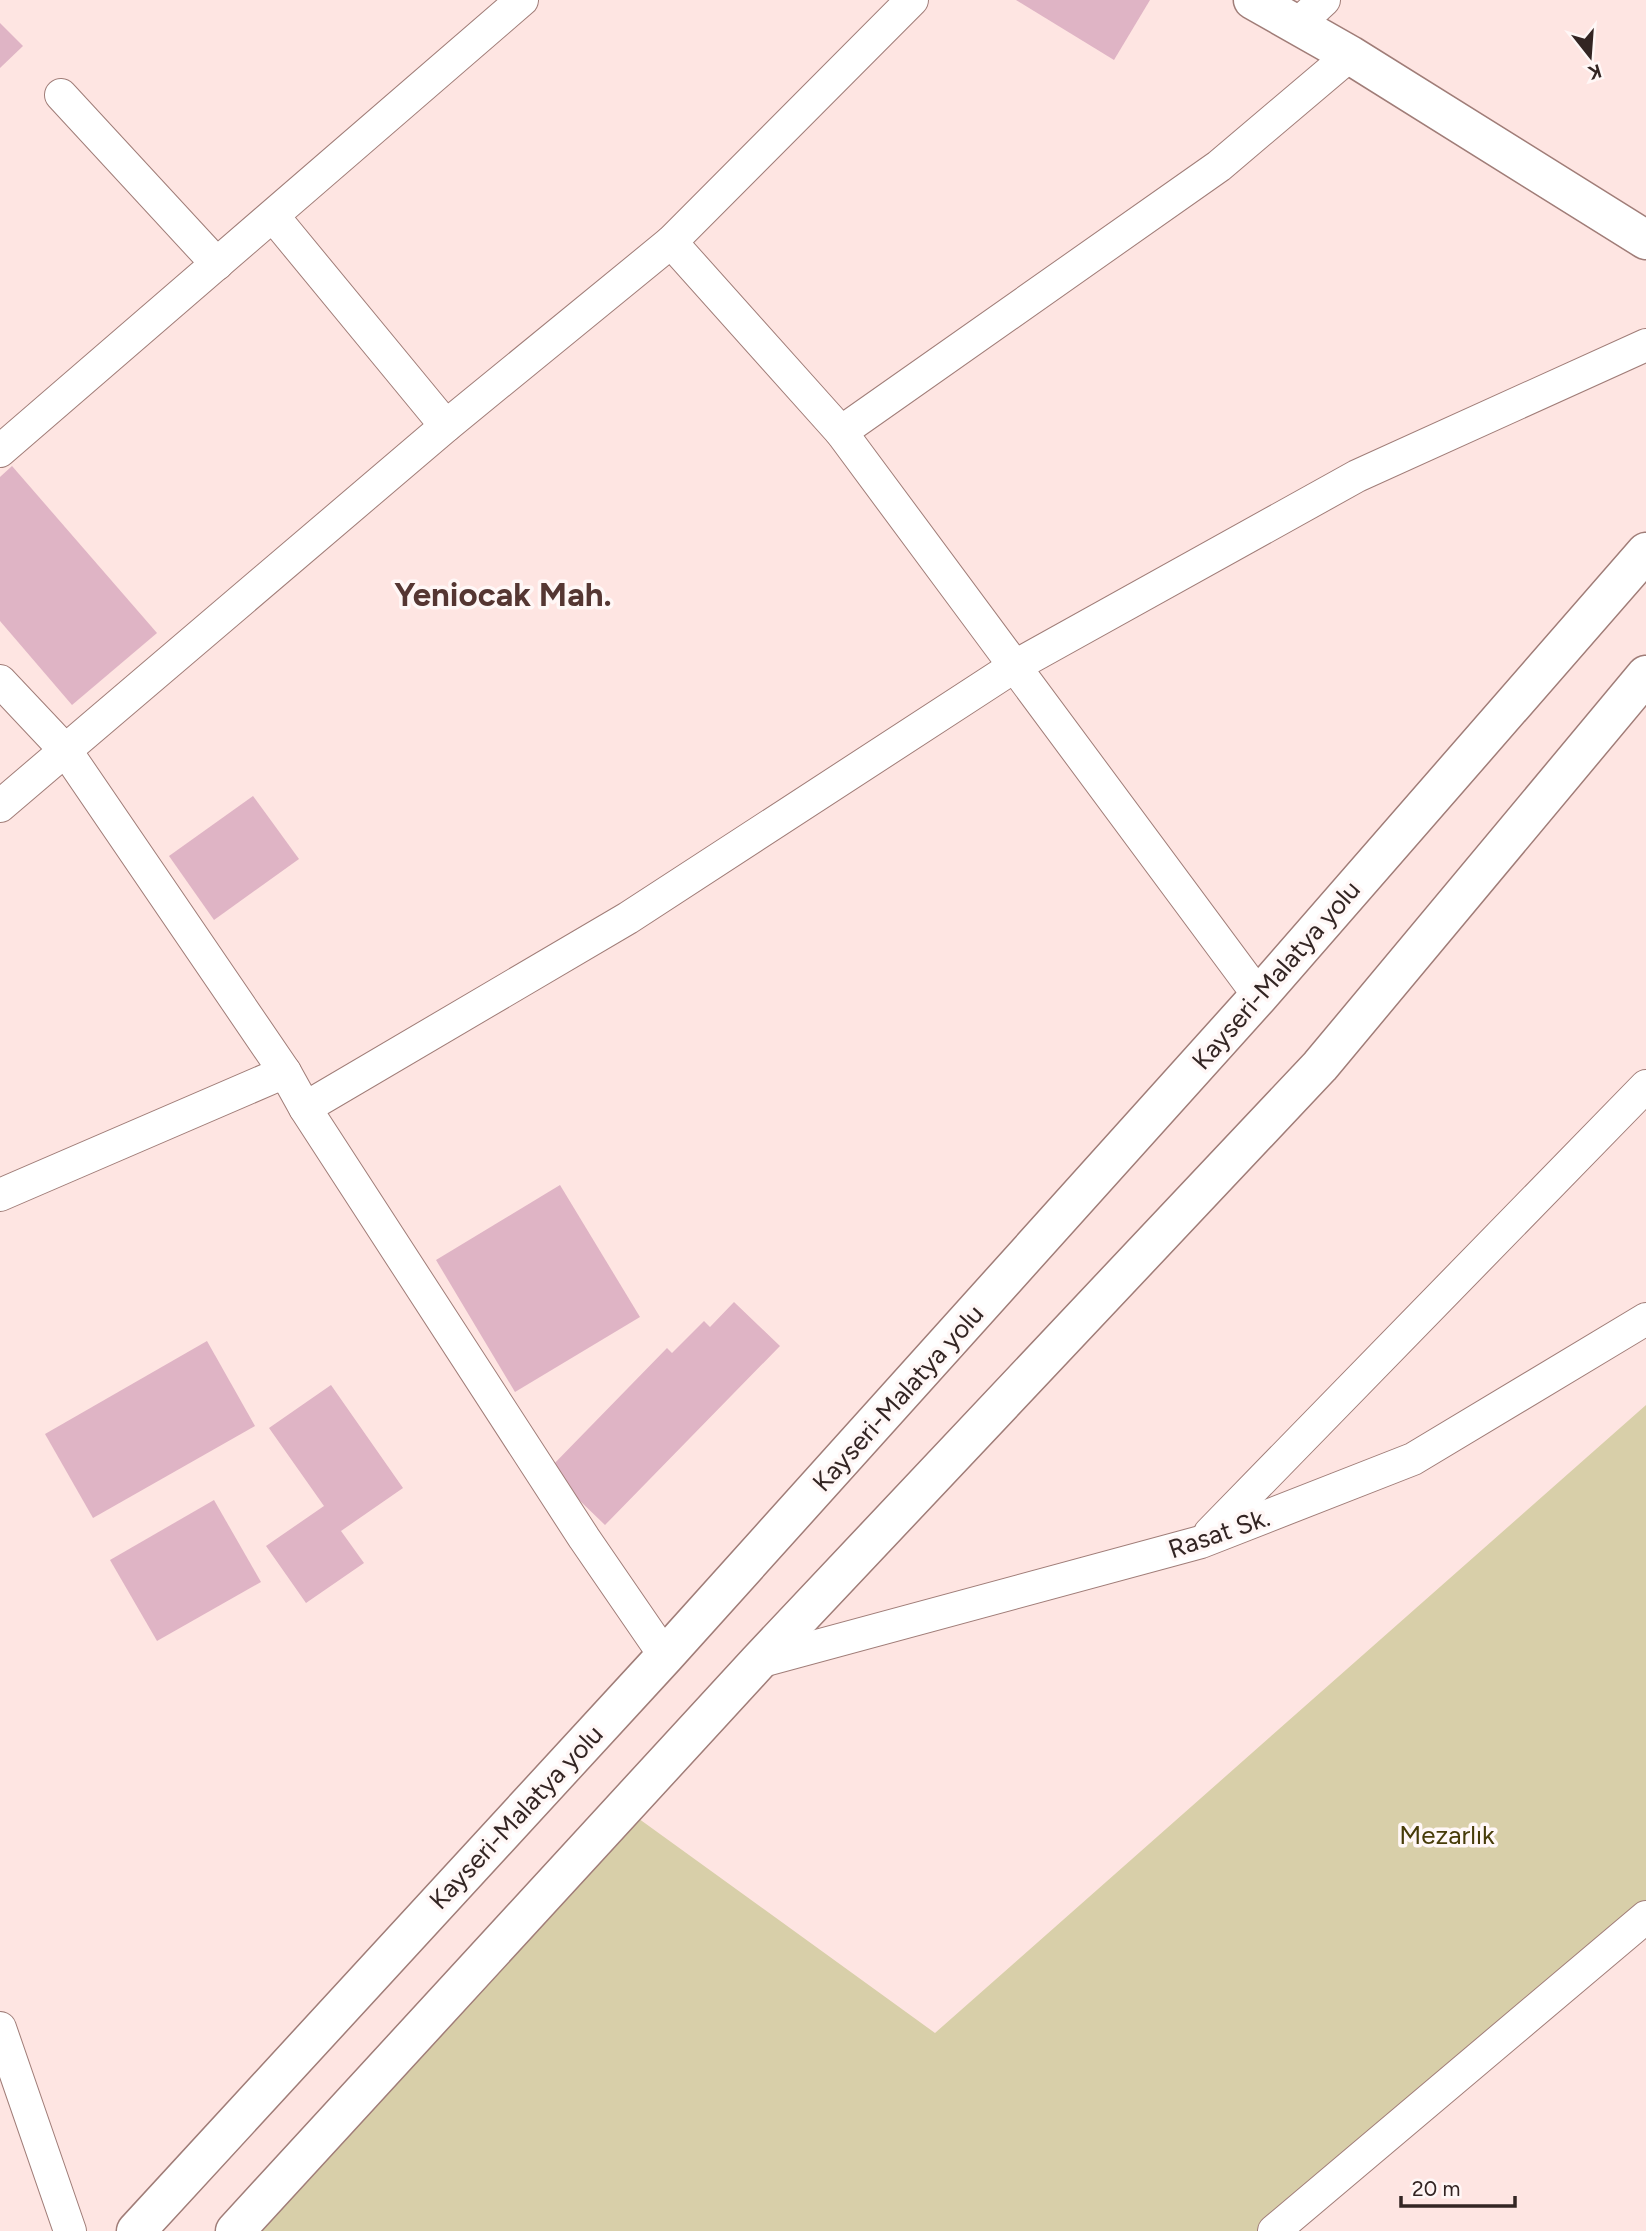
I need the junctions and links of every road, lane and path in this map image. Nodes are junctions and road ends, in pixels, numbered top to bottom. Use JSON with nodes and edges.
{"nodes":[{"id":1,"x":522,"y":0,"type":"edge"},
{"id":2,"x":912,"y":0,"type":"edge"},
{"id":3,"x":1253,"y":0,"type":"edge"},
{"id":4,"x":1311,"y":13,"type":"edge"},
{"id":5,"x":1350,"y":55,"type":"junction"},
{"id":6,"x":61,"y":95,"type":"dead end"},
{"id":7,"x":273,"y":216,"type":"junction"},
{"id":8,"x":1646,"y":240,"type":"edge"},
{"id":9,"x":671,"y":242,"type":"junction"},
{"id":10,"x":217,"y":264,"type":"junction"},
{"id":11,"x":1646,"y":345,"type":"edge"},
{"id":12,"x":446,"y":426,"type":"junction"},
{"id":13,"x":841,"y":432,"type":"junction"},
{"id":14,"x":0,"y":451,"type":"edge"},
{"id":15,"x":1646,"y":552,"type":"edge"},
{"id":16,"x":1015,"y":666,"type":"junction"},
{"id":17,"x":1646,"y":676,"type":"edge"},
{"id":18,"x":0,"y":681,"type":"edge"},
{"id":19,"x":66,"y":751,"type":"junction"},
{"id":20,"x":0,"y":806,"type":"edge"},
{"id":21,"x":1259,"y":996,"type":"junction"},
{"id":22,"x":285,"y":1072,"type":"junction"},
{"id":23,"x":1646,"y":1086,"type":"edge"},
{"id":24,"x":306,"y":1108,"type":"junction"},
{"id":25,"x":0,"y":1195,"type":"edge"},
{"id":26,"x":1646,"y":1319,"type":"edge"},
{"id":27,"x":1201,"y":1542,"type":"junction"},
{"id":28,"x":666,"y":1656,"type":"junction"},
{"id":29,"x":758,"y":1662,"type":"junction"},
{"id":30,"x":1646,"y":1917,"type":"edge"},
{"id":31,"x":0,"y":2028,"type":"edge"},
{"id":32,"x":70,"y":2231,"type":"edge"},
{"id":33,"x":136,"y":2231,"type":"edge"},
{"id":34,"x":235,"y":2231,"type":"edge"},
{"id":35,"x":1274,"y":2231,"type":"edge"}],
"edges":[{"from":1,"to":7,"type":"street"},
{"from":2,"to":9,"type":"street"},
{"from":3,"to":4,"type":"main road"},
{"from":4,"to":5,"type":"main road"},
{"from":5,"to":8,"type":"main road"},
{"from":5,"to":13,"type":"street"},
{"from":6,"to":10,"type":"street"},
{"from":7,"to":10,"type":"street"},
{"from":7,"to":12,"type":"street"},
{"from":9,"to":12,"type":"street"},
{"from":9,"to":13,"type":"street"},
{"from":10,"to":14,"type":"street"},
{"from":11,"to":16,"type":"street"},
{"from":12,"to":19,"type":"street"},
{"from":13,"to":16,"type":"street"},
{"from":15,"to":21,"type":"main road","name":"Kayseri-Malatya yolu"},
{"from":16,"to":21,"type":"street"},
{"from":16,"to":24,"type":"street"},
{"from":17,"to":29,"type":"main road"},
{"from":18,"to":19,"type":"street"},
{"from":19,"to":20,"type":"street"},
{"from":19,"to":22,"type":"street"},
{"from":21,"to":28,"type":"main road","name":"Kayseri-Malatya yolu"},
{"from":22,"to":24,"type":"street"},
{"from":22,"to":25,"type":"street"},
{"from":23,"to":27,"type":"street"},
{"from":24,"to":28,"type":"street"},
{"from":26,"to":27,"type":"street","name":"Rasat Sk."},
{"from":27,"to":29,"type":"street","name":"Rasat Sk."},
{"from":28,"to":33,"type":"main road","name":"Kayseri-Malatya yolu"},
{"from":29,"to":34,"type":"main road"},
{"from":30,"to":35,"type":"street"},
{"from":31,"to":32,"type":"street"}]}
